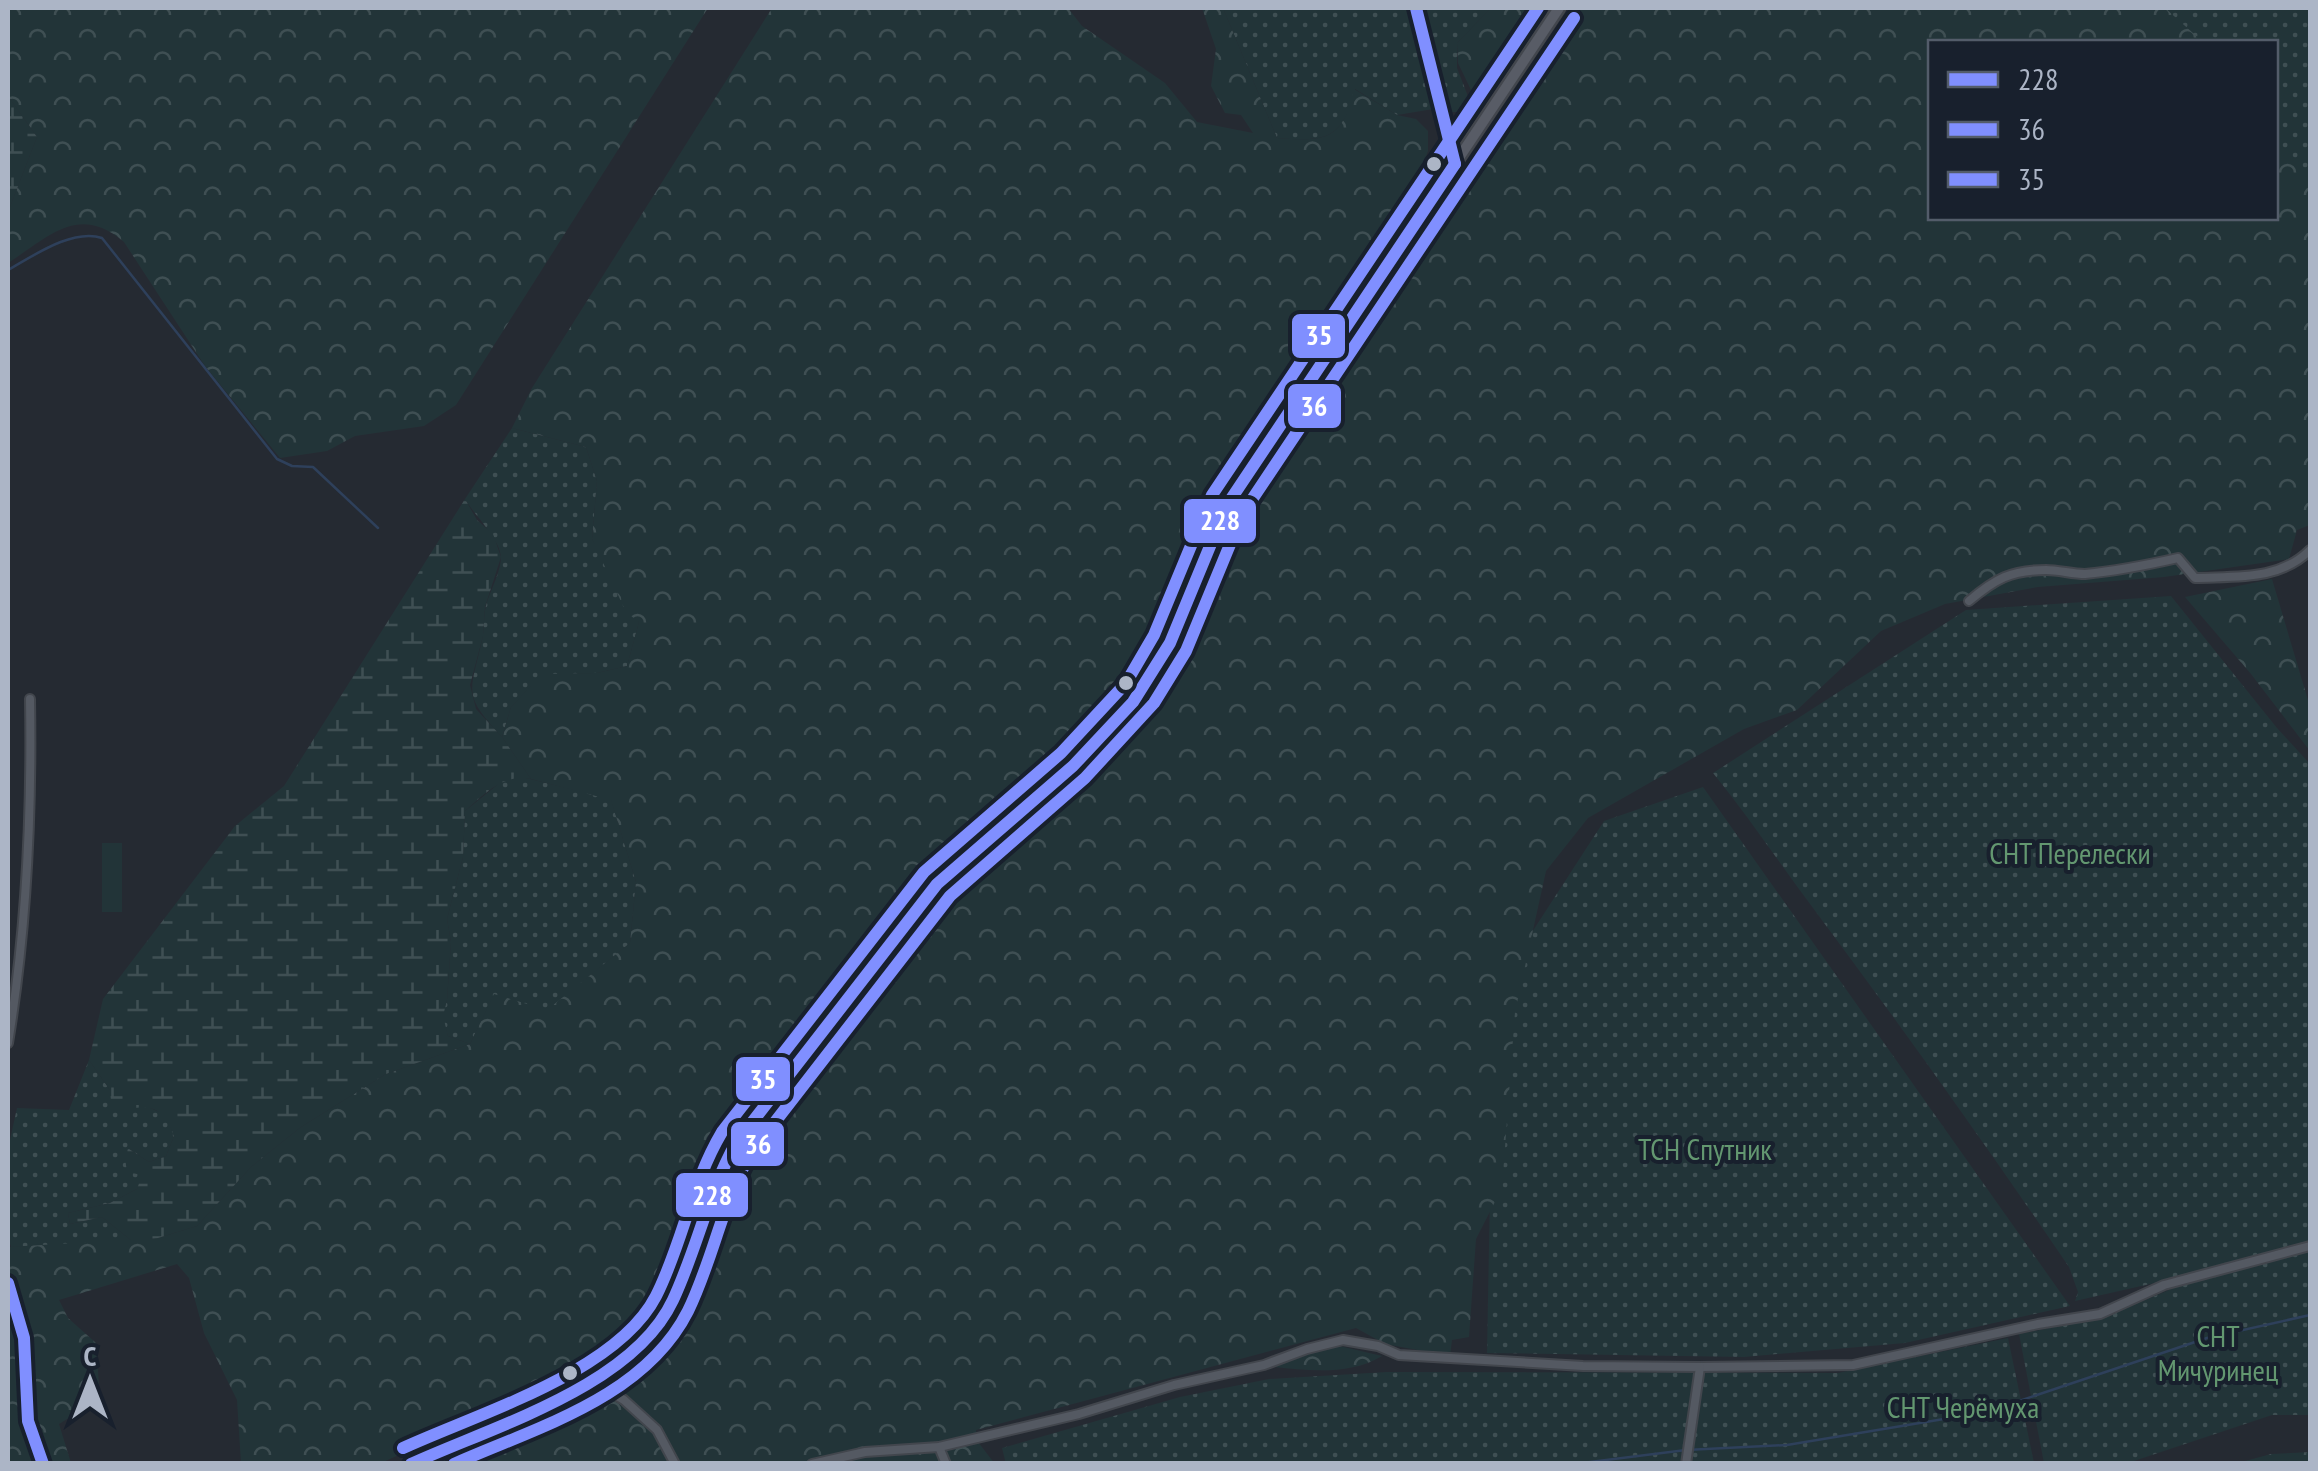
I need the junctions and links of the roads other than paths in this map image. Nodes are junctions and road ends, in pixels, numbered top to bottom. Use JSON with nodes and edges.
{"nodes":[{"id":1,"x":1416,"y":8,"type":"edge"},
{"id":2,"x":1559,"y":8,"type":"edge"},
{"id":3,"x":1455,"y":164,"type":"junction"},
{"id":4,"x":2310,"y":550,"type":"edge"},
{"id":5,"x":1969,"y":601,"type":"dead end"},
{"id":6,"x":30,"y":699,"type":"dead end"},
{"id":7,"x":8,"y":1043,"type":"edge"},
{"id":8,"x":2310,"y":1246,"type":"edge"},
{"id":9,"x":8,"y":1283,"type":"edge"},
{"id":10,"x":1700,"y":1367,"type":"junction"},
{"id":11,"x":594,"y":1382,"type":"junction"},
{"id":12,"x":939,"y":1447,"type":"junction"},
{"id":13,"x":43,"y":1464,"type":"edge"},
{"id":14,"x":410,"y":1464,"type":"edge"},
{"id":15,"x":675,"y":1464,"type":"edge"},
{"id":16,"x":812,"y":1464,"type":"edge"},
{"id":17,"x":946,"y":1464,"type":"edge"},
{"id":18,"x":1686,"y":1464,"type":"edge"}],
"edges":[{"from":1,"to":3,"type":"street"},
{"from":2,"to":3,"type":"main road"},
{"from":3,"to":11,"type":"main road"},
{"from":4,"to":5,"type":"street"},
{"from":6,"to":7,"type":"street"},
{"from":8,"to":10,"type":"street"},
{"from":9,"to":13,"type":"street"},
{"from":10,"to":12,"type":"street"},
{"from":10,"to":18,"type":"street"},
{"from":11,"to":14,"type":"main road"},
{"from":11,"to":15,"type":"street"},
{"from":12,"to":16,"type":"street"},
{"from":12,"to":17,"type":"street"}]}
